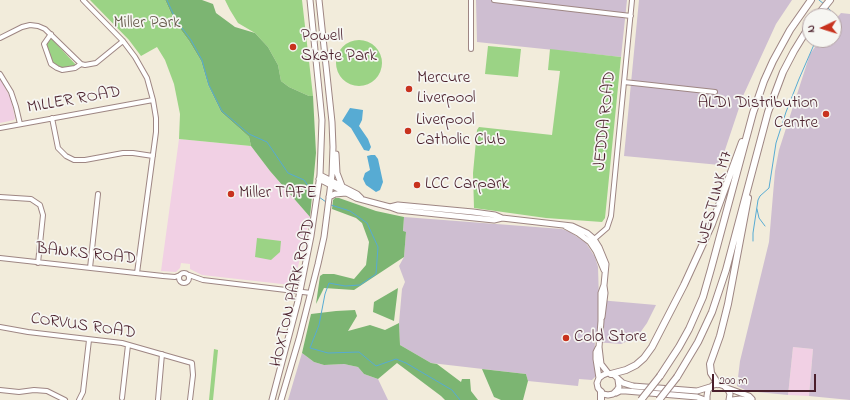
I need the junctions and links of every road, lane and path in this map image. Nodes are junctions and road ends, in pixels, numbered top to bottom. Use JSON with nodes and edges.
{"nodes":[{"id":1,"x":83,"y":0,"type":"edge"},
{"id":2,"x":310,"y":0,"type":"edge"},
{"id":3,"x":319,"y":0,"type":"edge"},
{"id":4,"x":471,"y":0,"type":"edge"},
{"id":5,"x":494,"y":0,"type":"edge"},
{"id":6,"x":632,"y":0,"type":"edge"},
{"id":7,"x":811,"y":0,"type":"edge"},
{"id":8,"x":830,"y":0,"type":"edge"},
{"id":9,"x":824,"y":8,"type":"edge"},
{"id":10,"x":631,"y":16,"type":"junction"},
{"id":11,"x":51,"y":34,"type":"junction"},
{"id":12,"x":0,"y":38,"type":"edge"},
{"id":13,"x":802,"y":38,"type":"edge"},
{"id":14,"x":123,"y":41,"type":"junction"},
{"id":15,"x":472,"y":49,"type":"dead end"},
{"id":16,"x":792,"y":55,"type":"junction"},
{"id":17,"x":81,"y":64,"type":"junction"},
{"id":18,"x":0,"y":74,"type":"edge"},
{"id":19,"x":764,"y":81,"type":"junction"},
{"id":20,"x":624,"y":82,"type":"junction"},
{"id":21,"x":715,"y":92,"type":"dead end"},
{"id":22,"x":153,"y":100,"type":"junction"},
{"id":23,"x":52,"y":118,"type":"junction"},
{"id":24,"x":20,"y":124,"type":"junction"},
{"id":25,"x":0,"y":128,"type":"edge"},
{"id":26,"x":333,"y":130,"type":"junction"},
{"id":27,"x":153,"y":156,"type":"junction"},
{"id":28,"x":320,"y":177,"type":"junction"},
{"id":29,"x":331,"y":183,"type":"junction"},
{"id":30,"x":342,"y":186,"type":"junction"},
{"id":31,"x":347,"y":193,"type":"junction"},
{"id":32,"x":98,"y":194,"type":"dead end"},
{"id":33,"x":330,"y":196,"type":"junction"},
{"id":34,"x":0,"y":198,"type":"edge"},
{"id":35,"x":362,"y":198,"type":"junction"},
{"id":36,"x":592,"y":241,"type":"junction"},
{"id":37,"x":0,"y":258,"type":"edge"},
{"id":38,"x":38,"y":263,"type":"junction"},
{"id":39,"x":90,"y":268,"type":"junction"},
{"id":40,"x":136,"y":273,"type":"junction"},
{"id":41,"x":188,"y":275,"type":"junction"},
{"id":42,"x":180,"y":277,"type":"junction"},
{"id":43,"x":203,"y":280,"type":"junction"},
{"id":44,"x":188,"y":282,"type":"junction"},
{"id":45,"x":300,"y":291,"type":"junction"},
{"id":46,"x":311,"y":293,"type":"junction"},
{"id":47,"x":0,"y":327,"type":"edge"},
{"id":48,"x":89,"y":340,"type":"junction"},
{"id":49,"x":128,"y":345,"type":"junction"},
{"id":50,"x":599,"y":347,"type":"junction"},
{"id":51,"x":162,"y":354,"type":"junction"},
{"id":52,"x":610,"y":373,"type":"junction"},
{"id":53,"x":599,"y":378,"type":"junction"},
{"id":54,"x":618,"y":380,"type":"junction"},
{"id":55,"x":718,"y":384,"type":"junction"},
{"id":56,"x":710,"y":387,"type":"junction"},
{"id":57,"x":727,"y":388,"type":"junction"},
{"id":58,"x":0,"y":390,"type":"edge"},
{"id":59,"x":601,"y":392,"type":"junction"},
{"id":60,"x":615,"y":393,"type":"junction"},
{"id":61,"x":122,"y":398,"type":"dead end"},
{"id":62,"x":65,"y":400,"type":"edge"},
{"id":63,"x":79,"y":400,"type":"edge"},
{"id":64,"x":158,"y":400,"type":"edge"},
{"id":65,"x":190,"y":400,"type":"edge"},
{"id":66,"x":272,"y":400,"type":"edge"},
{"id":67,"x":281,"y":400,"type":"edge"},
{"id":68,"x":601,"y":400,"type":"edge"},
{"id":69,"x":641,"y":400,"type":"edge"},
{"id":70,"x":659,"y":400,"type":"edge"},
{"id":71,"x":706,"y":400,"type":"edge"},
{"id":72,"x":731,"y":400,"type":"edge"},
{"id":73,"x":751,"y":400,"type":"edge"}],
"edges":[{"from":1,"to":14,"type":"street"},
{"from":2,"to":28,"type":"main road","name":"HOXTON PARK ROAD"},
{"from":3,"to":26,"type":"main road","name":"HOXTON PARK ROAD"},
{"from":4,"to":15,"type":"street"},
{"from":5,"to":10,"type":"street"},
{"from":6,"to":10,"type":"street","name":"JEDDA ROAD"},
{"from":7,"to":19,"type":"highway","name":"WESTLINK M7"},
{"from":8,"to":9,"type":"highway"},
{"from":10,"to":20,"type":"street","name":"JEDDA ROAD"},
{"from":11,"to":12,"type":"street"},
{"from":11,"to":17,"type":"street"},
{"from":11,"to":17,"type":"street"},
{"from":13,"to":16,"type":"highway","name":"WESTLINK M7"},
{"from":14,"to":17,"type":"street"},
{"from":14,"to":22,"type":"street"},
{"from":16,"to":55,"type":"highway"},
{"from":16,"to":70,"type":"highway","name":"WESTLINK M7","bridge":true},
{"from":18,"to":24,"type":"street"},
{"from":19,"to":52,"type":"highway"},
{"from":19,"to":69,"type":"highway","name":"WESTLINK M7","bridge":true},
{"from":20,"to":21,"type":"street"},
{"from":20,"to":36,"type":"street","name":"JEDDA ROAD"},
{"from":22,"to":23,"type":"street","name":"MILLER ROAD"},
{"from":22,"to":27,"type":"street"},
{"from":23,"to":24,"type":"street","name":"MILLER ROAD"},
{"from":23,"to":27,"type":"street"},
{"from":24,"to":25,"type":"street","name":"MILLER ROAD"},
{"from":26,"to":29,"type":"main road","name":"HOXTON PARK ROAD"},
{"from":26,"to":30,"type":"main road"},
{"from":27,"to":40,"type":"street"},
{"from":28,"to":29,"type":"main road"},
{"from":28,"to":45,"type":"main road","name":"HOXTON PARK ROAD"},
{"from":29,"to":30,"type":"main road"},
{"from":29,"to":31,"type":"main road"},
{"from":29,"to":33,"type":"main road","name":"HOXTON PARK ROAD"},
{"from":30,"to":35,"type":"main road"},
{"from":31,"to":33,"type":"main road"},
{"from":31,"to":35,"type":"main road"},
{"from":32,"to":39,"type":"street"},
{"from":33,"to":46,"type":"main road","name":"HOXTON PARK ROAD"},
{"from":34,"to":38,"type":"street"},
{"from":35,"to":36,"type":"main road"},
{"from":36,"to":50,"type":"main road"},
{"from":37,"to":38,"type":"street","name":"BANKS ROAD"},
{"from":38,"to":39,"type":"street","name":"BANKS ROAD"},
{"from":39,"to":40,"type":"street","name":"BANKS ROAD"},
{"from":40,"to":42,"type":"street","name":"BANKS ROAD"},
{"from":41,"to":42,"type":"street"},
{"from":41,"to":43,"type":"street"},
{"from":41,"to":44,"type":"street"},
{"from":42,"to":44,"type":"street"},
{"from":43,"to":44,"type":"street"},
{"from":43,"to":45,"type":"street"},
{"from":45,"to":46,"type":"street"},
{"from":45,"to":66,"type":"main road","name":"HOXTON PARK ROAD"},
{"from":46,"to":67,"type":"main road","name":"HOXTON PARK ROAD"},
{"from":47,"to":48,"type":"street","name":"CORVUS ROAD"},
{"from":48,"to":49,"type":"street","name":"CORVUS ROAD"},
{"from":48,"to":63,"type":"street"},
{"from":49,"to":51,"type":"street","name":"CORVUS ROAD"},
{"from":49,"to":61,"type":"street"},
{"from":50,"to":52,"type":"main road"},
{"from":50,"to":53,"type":"main road"},
{"from":51,"to":64,"type":"street"},
{"from":51,"to":65,"type":"street","name":"CORVUS ROAD"},
{"from":52,"to":53,"type":"main road"},
{"from":52,"to":54,"type":"main road"},
{"from":53,"to":59,"type":"main road"},
{"from":54,"to":56,"type":"main road"},
{"from":54,"to":60,"type":"main road"},
{"from":55,"to":56,"type":"main road"},
{"from":55,"to":57,"type":"main road"},
{"from":56,"to":71,"type":"main road"},
{"from":57,"to":72,"type":"main road"},
{"from":57,"to":73,"type":"main road"},
{"from":58,"to":62,"type":"street"},
{"from":59,"to":60,"type":"main road"},
{"from":59,"to":68,"type":"highway"},
{"from":60,"to":71,"type":"main road"},
{"from":72,"to":73,"type":"main road"}]}
